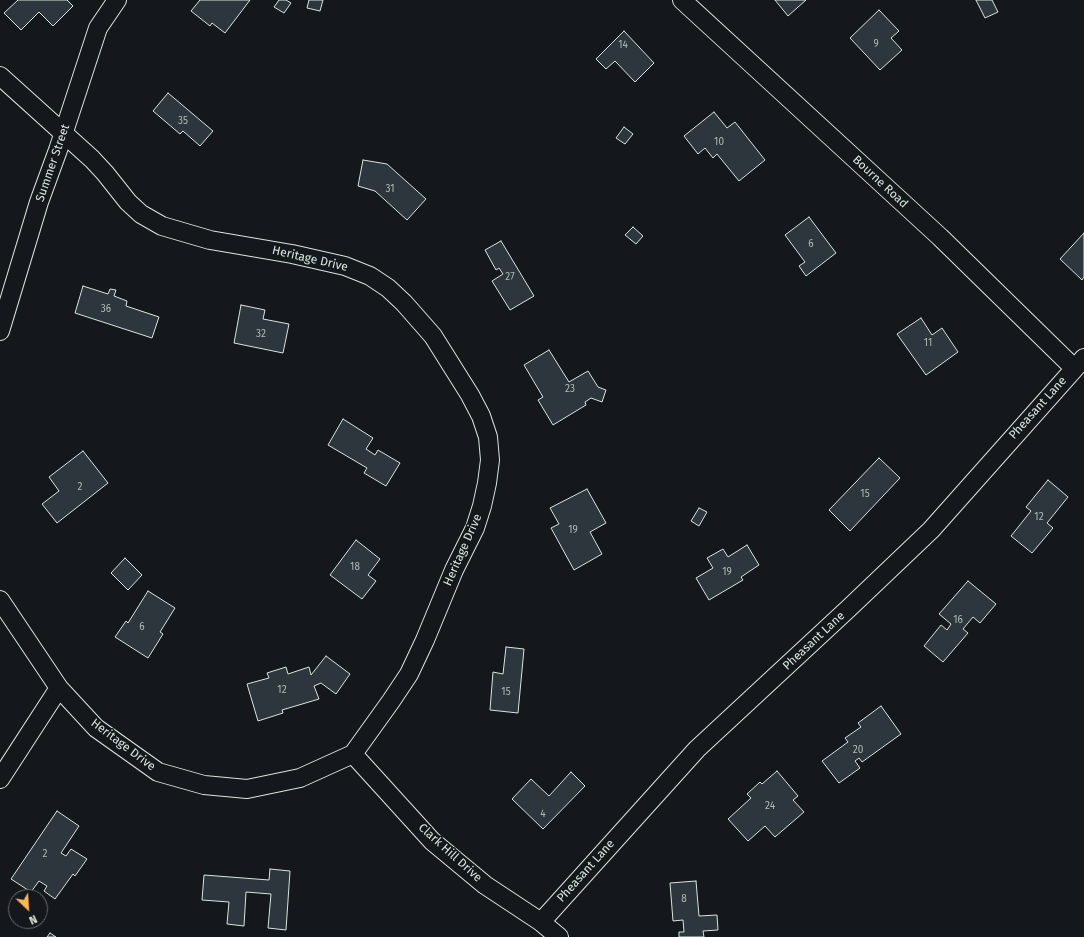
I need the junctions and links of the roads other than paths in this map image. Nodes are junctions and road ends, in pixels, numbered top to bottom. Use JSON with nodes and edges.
{"nodes":[{"id":1,"x":117,"y":0,"type":"edge"},
{"id":2,"x":682,"y":0,"type":"edge"},
{"id":3,"x":0,"y":76,"type":"edge"},
{"id":4,"x":64,"y":132,"type":"junction"},
{"id":5,"x":0,"y":331,"type":"edge"},
{"id":6,"x":1079,"y":363,"type":"edge"},
{"id":7,"x":0,"y":600,"type":"edge"},
{"id":8,"x":59,"y":688,"type":"junction"},
{"id":9,"x":353,"y":754,"type":"junction"},
{"id":10,"x":0,"y":779,"type":"edge"},
{"id":11,"x":541,"y":922,"type":"junction"},
{"id":12,"x":559,"y":937,"type":"edge"}],
"edges":[{"from":1,"to":4,"type":"street","name":"Summer Street"},
{"from":2,"to":6,"type":"street","name":"Bourne Road"},
{"from":3,"to":4,"type":"street","name":"Heritage Drive"},
{"from":4,"to":5,"type":"street","name":"Summer Street"},
{"from":4,"to":9,"type":"street","name":"Heritage Drive"},
{"from":6,"to":11,"type":"street","name":"Pheasant Lane"},
{"from":7,"to":8,"type":"street","name":"Heritage Drive"},
{"from":8,"to":9,"type":"street","name":"Heritage Drive"},
{"from":8,"to":10,"type":"street"},
{"from":9,"to":11,"type":"street","name":"Clark Hill Drive"},
{"from":11,"to":12,"type":"street","name":"Clark Hill Drive"}]}
